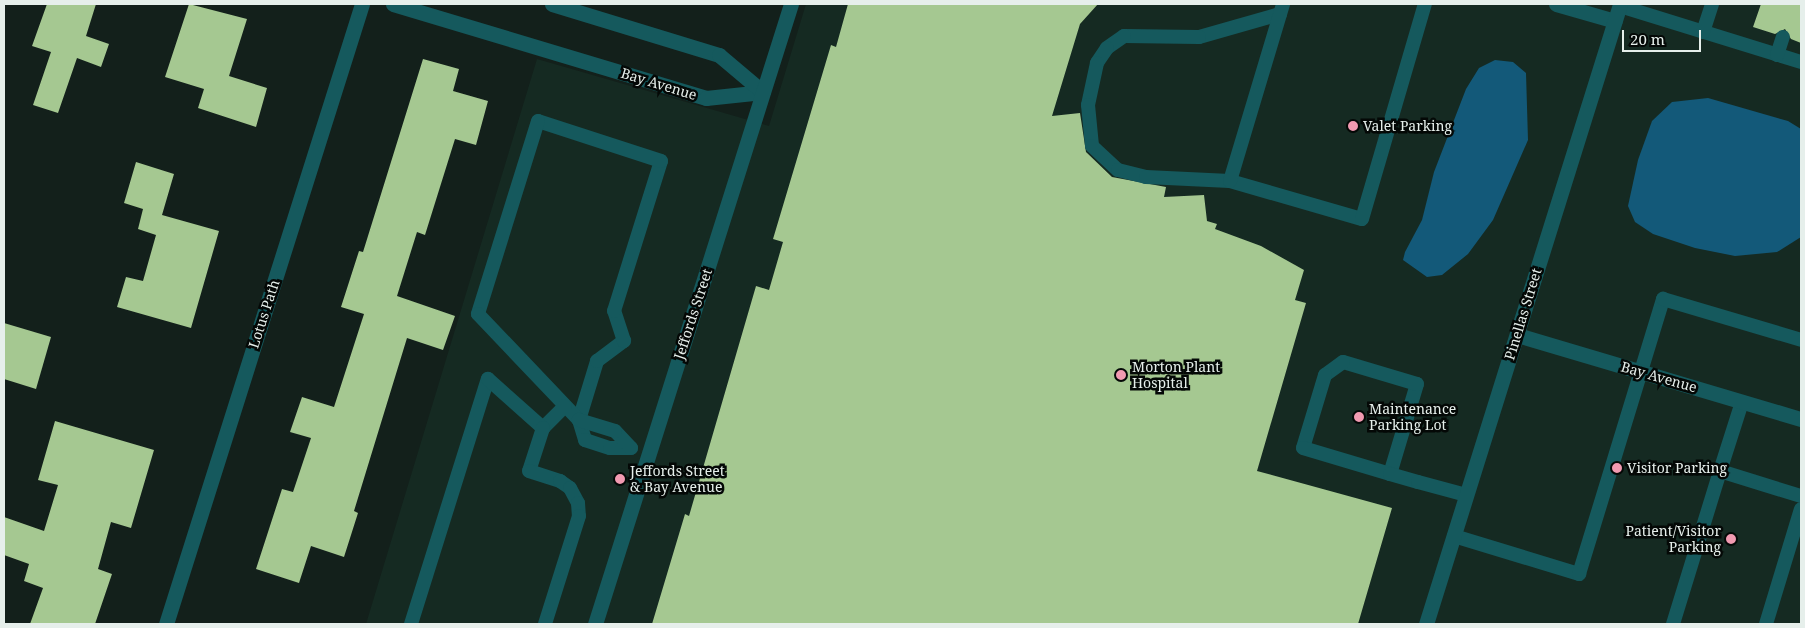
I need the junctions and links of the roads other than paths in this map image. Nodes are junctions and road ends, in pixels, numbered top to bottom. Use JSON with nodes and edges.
{"nodes":[{"id":1,"x":362,"y":4,"type":"edge"},
{"id":2,"x":393,"y":4,"type":"edge"},
{"id":3,"x":552,"y":4,"type":"edge"},
{"id":4,"x":791,"y":4,"type":"edge"},
{"id":5,"x":1425,"y":4,"type":"edge"},
{"id":6,"x":1556,"y":4,"type":"edge"},
{"id":7,"x":1712,"y":4,"type":"edge"},
{"id":8,"x":1620,"y":5,"type":"edge"},
{"id":9,"x":577,"y":7,"type":"edge"},
{"id":10,"x":1281,"y":9,"type":"edge"},
{"id":11,"x":1615,"y":21,"type":"junction"},
{"id":12,"x":1703,"y":32,"type":"junction"},
{"id":13,"x":1783,"y":37,"type":"dead end"},
{"id":14,"x":1778,"y":55,"type":"junction"},
{"id":15,"x":1801,"y":62,"type":"edge"},
{"id":16,"x":763,"y":92,"type":"junction"},
{"id":17,"x":1230,"y":181,"type":"junction"},
{"id":18,"x":1517,"y":335,"type":"junction"},
{"id":19,"x":1801,"y":340,"type":"edge"},
{"id":20,"x":1641,"y":372,"type":"junction"},
{"id":21,"x":1742,"y":402,"type":"junction"},
{"id":22,"x":565,"y":406,"type":"junction"},
{"id":23,"x":1801,"y":419,"type":"edge"},
{"id":24,"x":579,"y":420,"type":"junction"},
{"id":25,"x":544,"y":428,"type":"junction"},
{"id":26,"x":649,"y":453,"type":"junction"},
{"id":27,"x":1720,"y":471,"type":"junction"},
{"id":28,"x":1390,"y":474,"type":"junction"},
{"id":29,"x":1466,"y":495,"type":"junction"},
{"id":30,"x":1801,"y":496,"type":"edge"},
{"id":31,"x":1801,"y":508,"type":"edge"},
{"id":32,"x":1454,"y":536,"type":"junction"},
{"id":33,"x":166,"y":624,"type":"edge"},
{"id":34,"x":411,"y":624,"type":"edge"},
{"id":35,"x":545,"y":624,"type":"edge"},
{"id":36,"x":595,"y":624,"type":"edge"},
{"id":37,"x":1426,"y":624,"type":"edge"},
{"id":38,"x":1673,"y":624,"type":"edge"},
{"id":39,"x":1766,"y":624,"type":"edge"}],
"edges":[{"from":1,"to":33,"type":"street","name":"Lotus Path"},
{"from":2,"to":16,"type":"street","name":"Bay Avenue"},
{"from":3,"to":9,"type":"street"},
{"from":4,"to":16,"type":"street","name":"Jeffords Street"},
{"from":5,"to":17,"type":"lane"},
{"from":6,"to":11,"type":"street"},
{"from":7,"to":12,"type":"lane"},
{"from":8,"to":11,"type":"street","name":"Pinellas Street"},
{"from":8,"to":12,"type":"lane"},
{"from":9,"to":16,"type":"street"},
{"from":10,"to":17,"type":"lane"},
{"from":10,"to":17,"type":"lane"},
{"from":11,"to":18,"type":"street","name":"Pinellas Street"},
{"from":12,"to":14,"type":"lane"},
{"from":13,"to":14,"type":"lane"},
{"from":14,"to":15,"type":"lane"},
{"from":16,"to":26,"type":"street","name":"Jeffords Street"},
{"from":18,"to":20,"type":"street","name":"Bay Avenue"},
{"from":18,"to":29,"type":"street","name":"Pinellas Street"},
{"from":19,"to":20,"type":"lane"},
{"from":20,"to":21,"type":"street","name":"Bay Avenue"},
{"from":20,"to":32,"type":"lane"},
{"from":21,"to":23,"type":"street","name":"Bay Avenue"},
{"from":21,"to":27,"type":"lane"},
{"from":22,"to":24,"type":"lane"},
{"from":22,"to":24,"type":"lane"},
{"from":22,"to":25,"type":"lane"},
{"from":24,"to":26,"type":"lane"},
{"from":25,"to":34,"type":"lane"},
{"from":25,"to":35,"type":"lane"},
{"from":26,"to":36,"type":"street","name":"Jeffords Street"},
{"from":27,"to":30,"type":"lane"},
{"from":27,"to":38,"type":"lane"},
{"from":28,"to":28,"type":"lane"},
{"from":28,"to":29,"type":"lane"},
{"from":29,"to":32,"type":"street","name":"Pinellas Street"},
{"from":31,"to":39,"type":"lane"},
{"from":32,"to":37,"type":"street","name":"Pinellas Street"}]}
